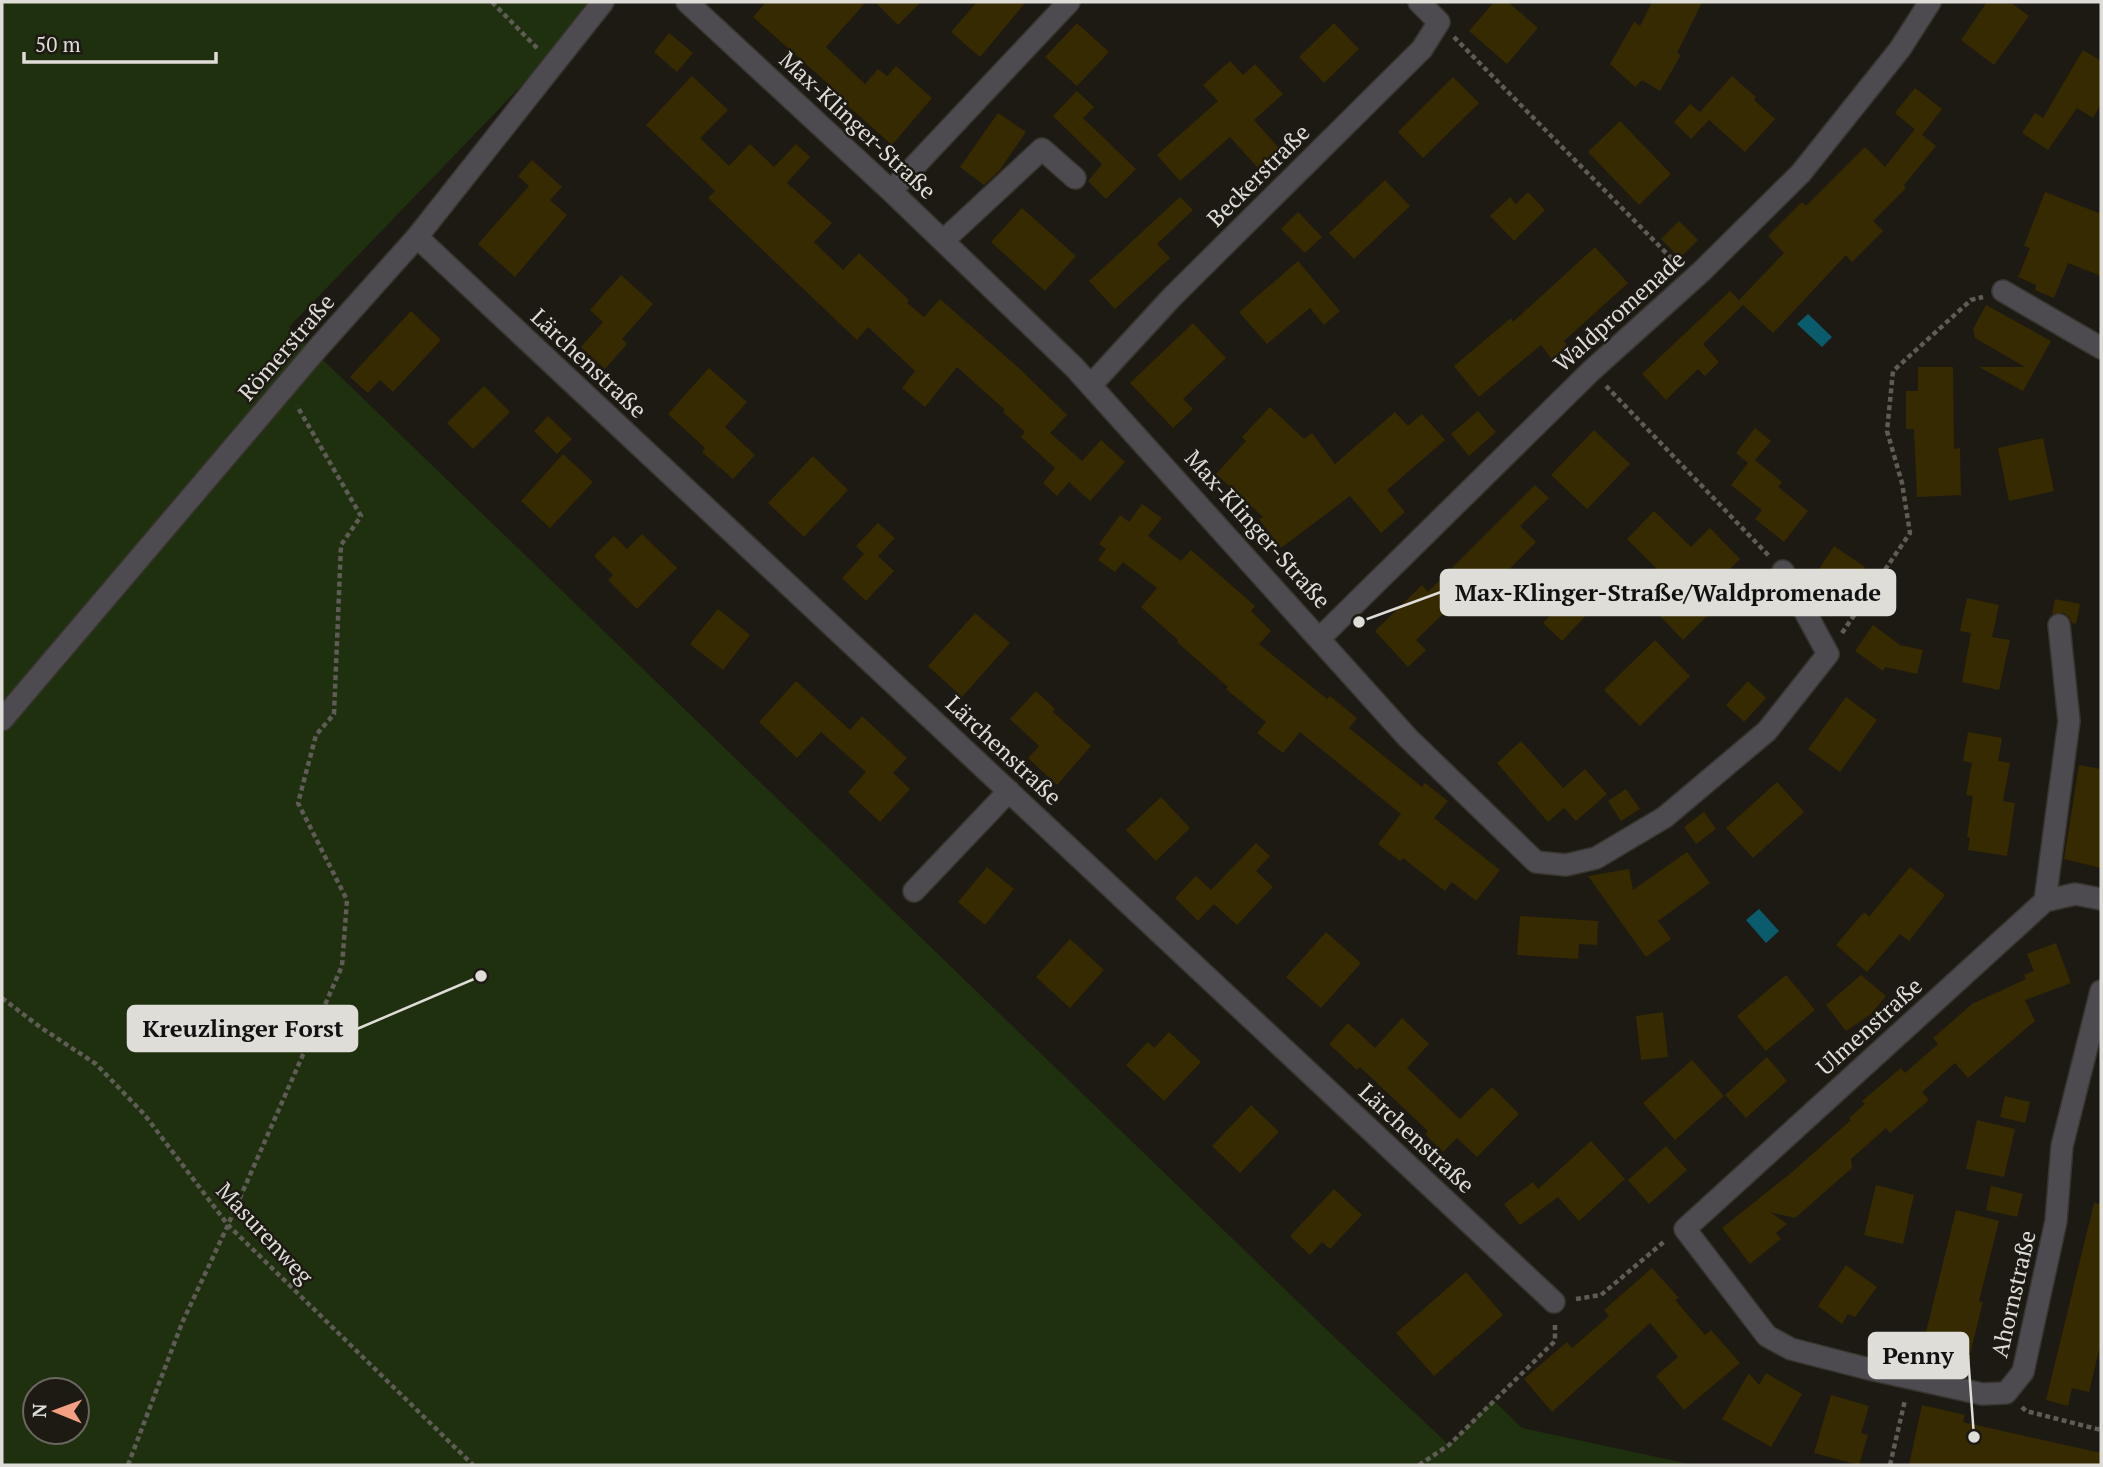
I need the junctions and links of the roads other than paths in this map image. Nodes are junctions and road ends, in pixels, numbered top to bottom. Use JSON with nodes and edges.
{"nodes":[{"id":1,"x":603,"y":2,"type":"edge"},
{"id":2,"x":687,"y":2,"type":"edge"},
{"id":3,"x":1069,"y":2,"type":"edge"},
{"id":4,"x":1419,"y":2,"type":"edge"},
{"id":5,"x":1930,"y":2,"type":"edge"},
{"id":6,"x":1075,"y":178,"type":"dead end"},
{"id":7,"x":891,"y":191,"type":"junction"},
{"id":8,"x":416,"y":237,"type":"junction"},
{"id":9,"x":943,"y":241,"type":"junction"},
{"id":10,"x":2003,"y":291,"type":"road end"},
{"id":11,"x":2101,"y":348,"type":"edge"},
{"id":12,"x":1092,"y":384,"type":"junction"},
{"id":13,"x":1783,"y":571,"type":"road end"},
{"id":14,"x":2059,"y":625,"type":"dead end"},
{"id":15,"x":1320,"y":638,"type":"junction"},
{"id":16,"x":2,"y":720,"type":"edge"},
{"id":17,"x":1009,"y":791,"type":"junction"},
{"id":18,"x":914,"y":891,"type":"dead end"},
{"id":19,"x":2101,"y":900,"type":"edge"},
{"id":20,"x":2045,"y":901,"type":"junction"},
{"id":21,"x":2101,"y":991,"type":"edge"},
{"id":22,"x":1685,"y":1229,"type":"joint"},
{"id":23,"x":1554,"y":1302,"type":"road end"}],
"edges":[{"from":1,"to":8,"type":"street","name":"Römerstraße"},
{"from":2,"to":7,"type":"street","name":"Max-Klinger-Straße"},
{"from":3,"to":7,"type":"street"},
{"from":4,"to":12,"type":"street","name":"Beckerstraße"},
{"from":5,"to":15,"type":"street","name":"Waldpromenade"},
{"from":6,"to":9,"type":"street"},
{"from":7,"to":9,"type":"street","name":"Max-Klinger-Straße"},
{"from":8,"to":16,"type":"street","name":"Römerstraße"},
{"from":8,"to":17,"type":"street","name":"Lärchenstraße"},
{"from":9,"to":12,"type":"street","name":"Max-Klinger-Straße"},
{"from":10,"to":11,"type":"street"},
{"from":12,"to":15,"type":"street","name":"Max-Klinger-Straße"},
{"from":13,"to":15,"type":"street","name":"Max-Klinger-Straße"},
{"from":14,"to":20,"type":"street"},
{"from":17,"to":18,"type":"street"},
{"from":17,"to":23,"type":"street","name":"Lärchenstraße"},
{"from":19,"to":20,"type":"street"},
{"from":20,"to":22,"type":"street","name":"Ulmenstraße"},
{"from":21,"to":22,"type":"street","name":"Ahornstraße"}]}
